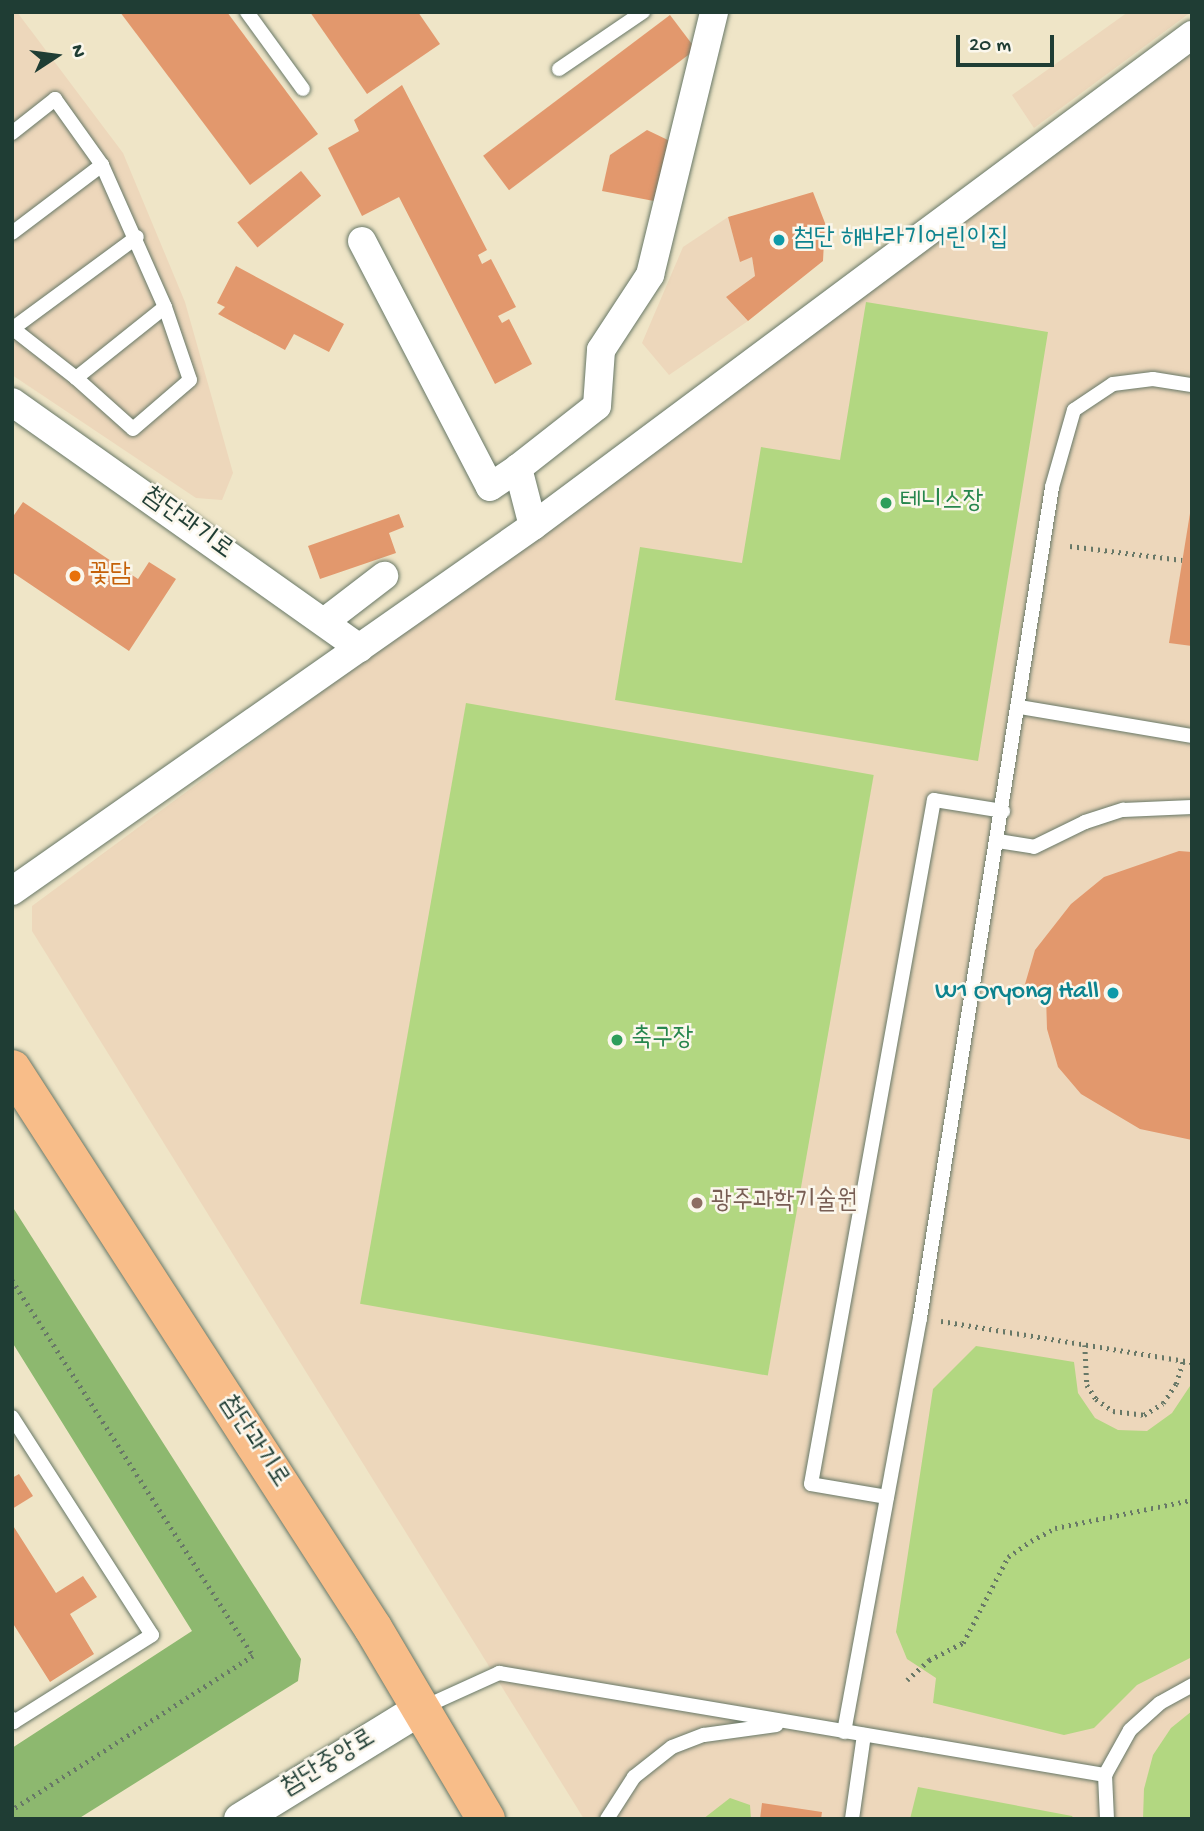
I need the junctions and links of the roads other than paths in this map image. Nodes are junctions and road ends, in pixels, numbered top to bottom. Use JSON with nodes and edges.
{"nodes":[{"id":1,"x":247,"y":12,"type":"edge"},
{"id":2,"x":643,"y":12,"type":"edge"},
{"id":3,"x":714,"y":12,"type":"edge"},
{"id":4,"x":1192,"y":35,"type":"edge"},
{"id":5,"x":559,"y":69,"type":"dead end"},
{"id":6,"x":303,"y":89,"type":"dead end"},
{"id":7,"x":12,"y":133,"type":"edge"},
{"id":8,"x":102,"y":165,"type":"junction"},
{"id":9,"x":12,"y":233,"type":"edge"},
{"id":10,"x":137,"y":237,"type":"junction"},
{"id":11,"x":362,"y":242,"type":"dead end"},
{"id":12,"x":165,"y":307,"type":"junction"},
{"id":13,"x":13,"y":328,"type":"edge"},
{"id":14,"x":76,"y":378,"type":"junction"},
{"id":15,"x":1192,"y":385,"type":"edge"},
{"id":16,"x":12,"y":402,"type":"edge"},
{"id":17,"x":518,"y":468,"type":"junction"},
{"id":18,"x":533,"y":526,"type":"junction"},
{"id":19,"x":384,"y":576,"type":"dead end"},
{"id":20,"x":324,"y":622,"type":"junction"},
{"id":21,"x":360,"y":648,"type":"junction"},
{"id":22,"x":1020,"y":707,"type":"junction"},
{"id":23,"x":1192,"y":736,"type":"edge"},
{"id":24,"x":1192,"y":807,"type":"edge"},
{"id":25,"x":1003,"y":811,"type":"junction"},
{"id":26,"x":998,"y":841,"type":"junction"},
{"id":27,"x":12,"y":891,"type":"edge"},
{"id":28,"x":12,"y":1069,"type":"edge"},
{"id":29,"x":12,"y":1417,"type":"edge"},
{"id":30,"x":887,"y":1497,"type":"junction"},
{"id":31,"x":1192,"y":1685,"type":"edge"},
{"id":32,"x":419,"y":1709,"type":"junction"},
{"id":33,"x":12,"y":1719,"type":"edge"},
{"id":34,"x":789,"y":1723,"type":"junction"},
{"id":35,"x":844,"y":1732,"type":"junction"},
{"id":36,"x":864,"y":1735,"type":"junction"},
{"id":37,"x":1105,"y":1775,"type":"junction"},
{"id":38,"x":240,"y":1819,"type":"edge"},
{"id":39,"x":486,"y":1819,"type":"edge"},
{"id":40,"x":607,"y":1819,"type":"edge"},
{"id":41,"x":852,"y":1819,"type":"edge"},
{"id":42,"x":1107,"y":1819,"type":"edge"}],
"edges":[{"from":1,"to":6,"type":"lane"},
{"from":2,"to":5,"type":"lane"},
{"from":3,"to":17,"type":"street"},
{"from":4,"to":18,"type":"street"},
{"from":7,"to":8,"type":"lane"},
{"from":8,"to":9,"type":"lane"},
{"from":8,"to":10,"type":"lane"},
{"from":10,"to":12,"type":"lane"},
{"from":10,"to":13,"type":"lane"},
{"from":11,"to":17,"type":"street"},
{"from":12,"to":14,"type":"lane"},
{"from":12,"to":14,"type":"lane"},
{"from":13,"to":14,"type":"lane"},
{"from":15,"to":22,"type":"lane"},
{"from":16,"to":20,"type":"street","name":"첨단과기로"},
{"from":17,"to":18,"type":"street"},
{"from":18,"to":21,"type":"street"},
{"from":19,"to":20,"type":"street"},
{"from":20,"to":21,"type":"street","name":"첨단과기로"},
{"from":21,"to":27,"type":"street"},
{"from":22,"to":23,"type":"lane"},
{"from":22,"to":25,"type":"lane"},
{"from":24,"to":26,"type":"lane"},
{"from":25,"to":26,"type":"lane"},
{"from":25,"to":30,"type":"lane"},
{"from":26,"to":30,"type":"lane"},
{"from":28,"to":32,"type":"main road","name":"첨단과기로"},
{"from":29,"to":33,"type":"lane"},
{"from":30,"to":35,"type":"lane"},
{"from":31,"to":37,"type":"lane"},
{"from":32,"to":34,"type":"lane"},
{"from":32,"to":38,"type":"street","name":"첨단중앙로"},
{"from":32,"to":39,"type":"main road","name":"첨단과기로"},
{"from":34,"to":35,"type":"lane"},
{"from":34,"to":40,"type":"lane"},
{"from":35,"to":36,"type":"lane"},
{"from":36,"to":37,"type":"lane"},
{"from":36,"to":41,"type":"lane"},
{"from":37,"to":42,"type":"lane"}]}
